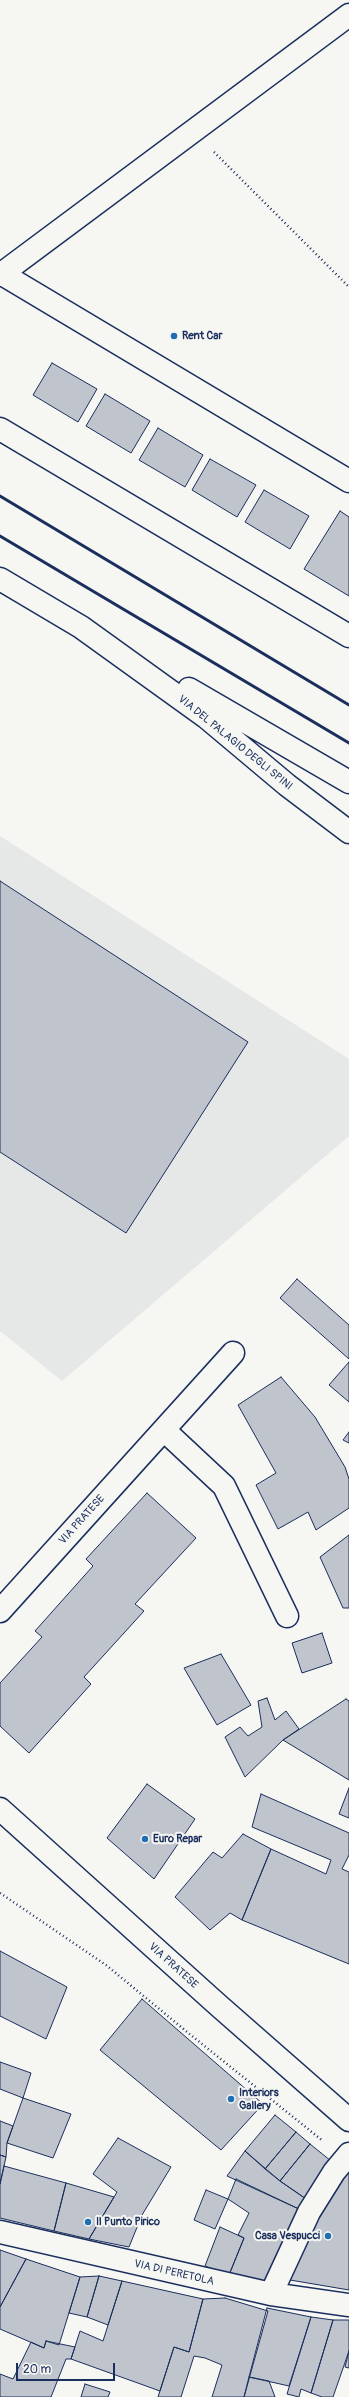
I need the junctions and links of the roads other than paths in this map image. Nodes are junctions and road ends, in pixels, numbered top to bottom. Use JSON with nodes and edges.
{"nodes":[{"id":1,"x":349,"y":15,"type":"edge"},
{"id":2,"x":1,"y":275,"type":"edge"},
{"id":3,"x":0,"y":429,"type":"edge"},
{"id":4,"x":349,"y":481,"type":"edge"},
{"id":5,"x":0,"y":579,"type":"edge"},
{"id":6,"x":81,"y":627,"type":"junction"},
{"id":7,"x":349,"y":636,"type":"edge"},
{"id":8,"x":349,"y":782,"type":"edge"},
{"id":9,"x":349,"y":832,"type":"edge"},
{"id":10,"x":234,"y":1353,"type":"dead end"},
{"id":11,"x":164,"y":1430,"type":"junction"},
{"id":12,"x":0,"y":1611,"type":"edge"},
{"id":13,"x":287,"y":1616,"type":"dead end"},
{"id":14,"x":0,"y":1809,"type":"edge"},
{"id":15,"x":349,"y":2120,"type":"edge"},
{"id":16,"x":349,"y":2154,"type":"edge"},
{"id":17,"x":0,"y":2232,"type":"edge"},
{"id":18,"x":271,"y":2294,"type":"junction"},
{"id":19,"x":349,"y":2305,"type":"edge"}],
"edges":[{"from":1,"to":2,"type":"main road"},
{"from":2,"to":4,"type":"main road"},
{"from":3,"to":7,"type":"main road"},
{"from":5,"to":6,"type":"main road","name":"VIA DEL PALAGIO DEGLI SPINI"},
{"from":6,"to":8,"type":"main road","name":"VIA DEL PALAGIO DEGLI SPINI"},
{"from":6,"to":9,"type":"main road","name":"VIA DEL PALAGIO DEGLI SPINI"},
{"from":10,"to":11,"type":"main road","name":"VIA PRATESE"},
{"from":11,"to":12,"type":"main road","name":"VIA PRATESE"},
{"from":11,"to":13,"type":"main road"},
{"from":14,"to":15,"type":"main road","name":"VIA PRATESE"},
{"from":16,"to":18,"type":"main road"},
{"from":17,"to":18,"type":"main road","name":"VIA DI PERETOLA"},
{"from":18,"to":19,"type":"main road","name":"VIA DI PERETOLA"}]}
